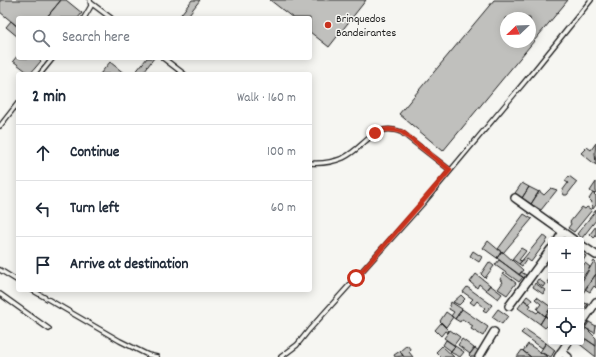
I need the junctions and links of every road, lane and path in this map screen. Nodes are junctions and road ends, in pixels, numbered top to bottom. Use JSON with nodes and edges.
{"nodes":[{"id":1,"x":591,"y":0,"type":"edge"},
{"id":2,"x":90,"y":1,"type":"edge"},
{"id":3,"x":86,"y":16,"type":"edge"},
{"id":4,"x":109,"y":16,"type":"edge"},
{"id":5,"x":51,"y":60,"type":"edge"},
{"id":6,"x":166,"y":60,"type":"edge"},
{"id":7,"x":42,"y":72,"type":"edge"},
{"id":8,"x":181,"y":72,"type":"edge"},
{"id":9,"x":16,"y":106,"type":"edge"},
{"id":10,"x":0,"y":126,"type":"edge"},
{"id":11,"x":312,"y":163,"type":"edge"},
{"id":12,"x":450,"y":170,"type":"junction"},
{"id":13,"x":515,"y":198,"type":"dead end"},
{"id":14,"x":563,"y":232,"type":"junction"},
{"id":15,"x":560,"y":237,"type":"edge"},
{"id":16,"x":570,"y":237,"type":"edge"},
{"id":17,"x":584,"y":247,"type":"edge"},
{"id":18,"x":548,"y":253,"type":"edge"},
{"id":19,"x":596,"y":255,"type":"edge"},
{"id":20,"x":0,"y":270,"type":"edge"},
{"id":21,"x":16,"y":280,"type":"edge"},
{"id":22,"x":35,"y":292,"type":"edge"},
{"id":23,"x":0,"y":294,"type":"edge"},
{"id":24,"x":596,"y":302,"type":"edge"},
{"id":25,"x":510,"y":306,"type":"dead end"},
{"id":26,"x":584,"y":320,"type":"edge"},
{"id":27,"x":49,"y":329,"type":"dead end"},
{"id":28,"x":494,"y":332,"type":"dead end"},
{"id":29,"x":566,"y":345,"type":"edge"},
{"id":30,"x":560,"y":355,"type":"edge"},
{"id":31,"x":156,"y":357,"type":"edge"},
{"id":32,"x":281,"y":357,"type":"edge"},
{"id":33,"x":479,"y":357,"type":"edge"},
{"id":34,"x":568,"y":357,"type":"edge"}],
"edges":[{"from":1,"to":12,"type":"lane"},
{"from":2,"to":3,"type":"lane"},
{"from":2,"to":4,"type":"lane"},
{"from":5,"to":7,"type":"lane"},
{"from":6,"to":8,"type":"lane"},
{"from":9,"to":10,"type":"lane"},
{"from":11,"to":12,"type":"lane"},
{"from":12,"to":32,"type":"lane"},
{"from":13,"to":14,"type":"street"},
{"from":14,"to":15,"type":"street"},
{"from":14,"to":16,"type":"street"},
{"from":17,"to":19,"type":"street"},
{"from":18,"to":25,"type":"street"},
{"from":20,"to":21,"type":"lane"},
{"from":22,"to":31,"type":"lane"},
{"from":23,"to":27,"type":"lane"},
{"from":24,"to":26,"type":"street"},
{"from":28,"to":33,"type":"street"},
{"from":29,"to":30,"type":"street"},
{"from":30,"to":34,"type":"street"}]}
